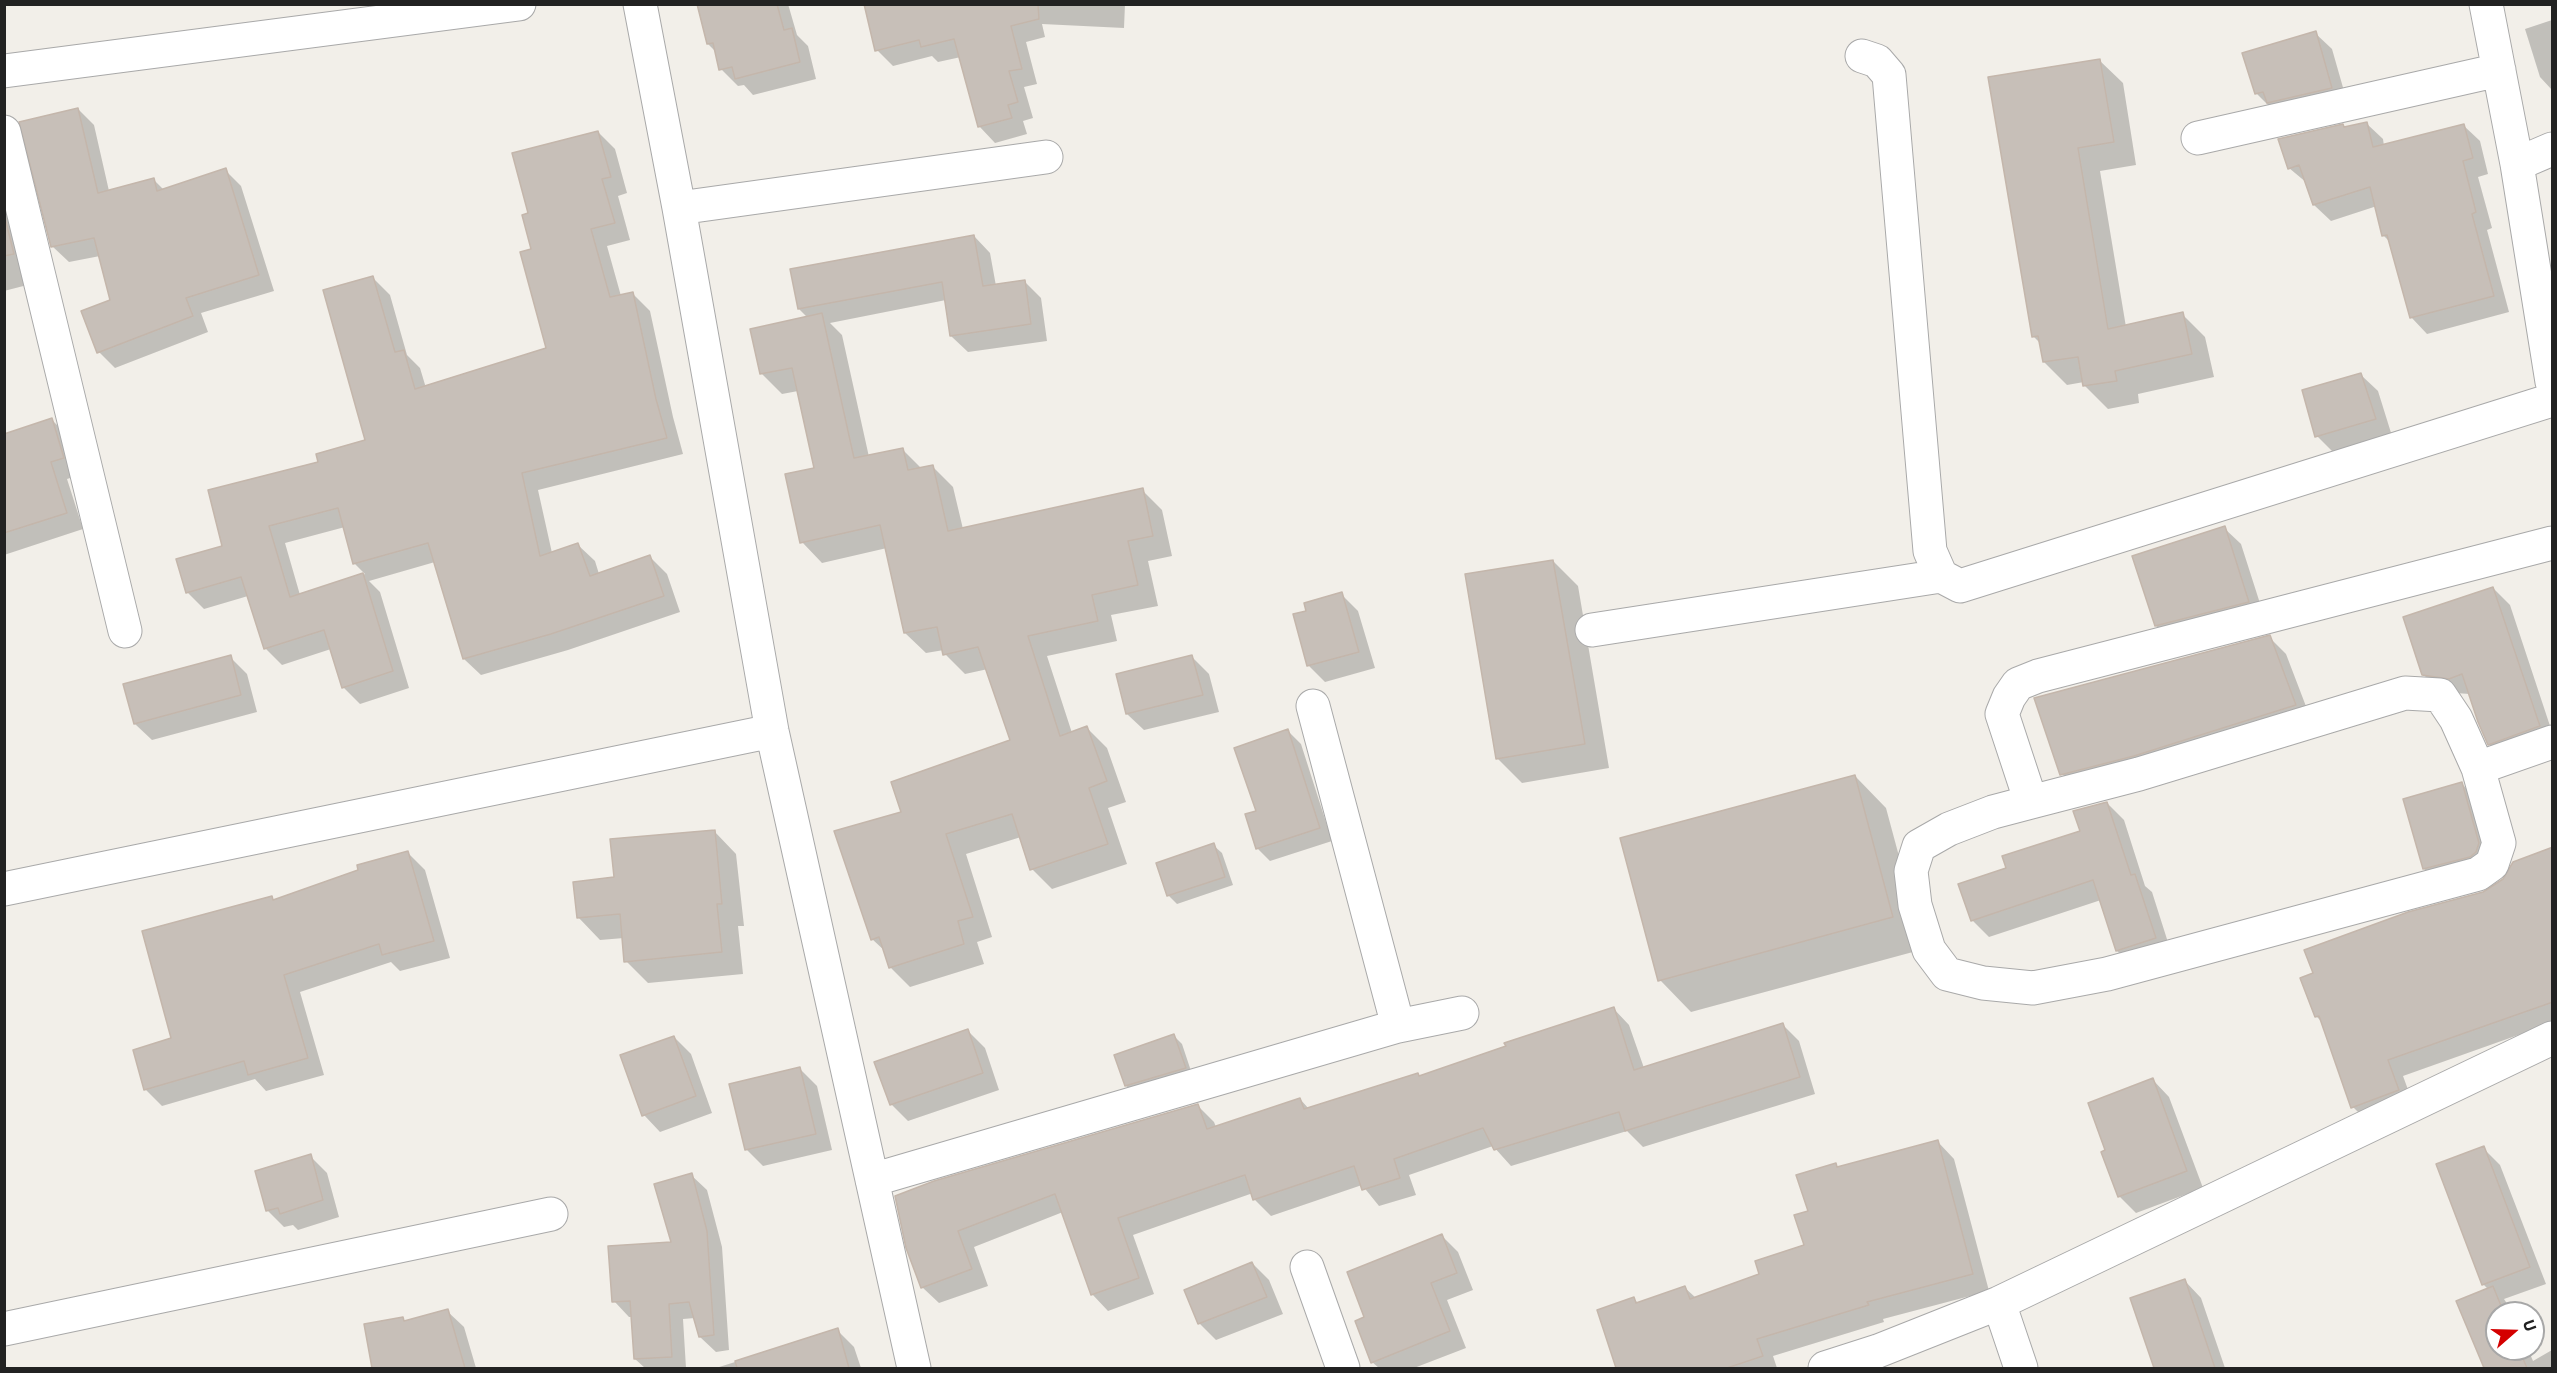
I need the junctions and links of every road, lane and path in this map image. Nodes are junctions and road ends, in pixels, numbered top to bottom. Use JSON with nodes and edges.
{"nodes":[{"id":1,"x":519,"y":4,"type":"edge"},
{"id":2,"x":640,"y":4,"type":"edge"},
{"id":3,"x":2486,"y":4,"type":"edge"},
{"id":4,"x":1862,"y":56,"type":"dead end"},
{"id":5,"x":2499,"y":70,"type":"junction"},
{"id":6,"x":4,"y":71,"type":"edge"},
{"id":7,"x":4,"y":132,"type":"edge"},
{"id":8,"x":2198,"y":138,"type":"dead end"},
{"id":9,"x":2553,"y":149,"type":"edge"},
{"id":10,"x":1046,"y":157,"type":"dead end"},
{"id":11,"x":2517,"y":164,"type":"junction"},
{"id":12,"x":679,"y":208,"type":"junction"},
{"id":13,"x":2553,"y":382,"type":"edge"},
{"id":14,"x":2553,"y":400,"type":"edge"},
{"id":15,"x":2553,"y":543,"type":"edge"},
{"id":16,"x":1941,"y":576,"type":"junction"},
{"id":17,"x":1592,"y":630,"type":"dead end"},
{"id":18,"x":126,"y":631,"type":"dead end"},
{"id":19,"x":1313,"y":706,"type":"dead end"},
{"id":20,"x":772,"y":731,"type":"junction"},
{"id":21,"x":2553,"y":742,"type":"edge"},
{"id":22,"x":2478,"y":768,"type":"junction"},
{"id":23,"x":2031,"y":802,"type":"junction"},
{"id":24,"x":4,"y":889,"type":"edge"},
{"id":25,"x":1462,"y":1014,"type":"dead end"},
{"id":26,"x":1398,"y":1026,"type":"junction"},
{"id":27,"x":2553,"y":1038,"type":"edge"},
{"id":28,"x":872,"y":1180,"type":"junction"},
{"id":29,"x":551,"y":1214,"type":"dead end"},
{"id":30,"x":1307,"y":1267,"type":"dead end"},
{"id":31,"x":1999,"y":1303,"type":"junction"},
{"id":32,"x":4,"y":1329,"type":"edge"},
{"id":33,"x":1881,"y":1360,"type":"edge"},
{"id":34,"x":914,"y":1368,"type":"edge"},
{"id":35,"x":1343,"y":1368,"type":"edge"},
{"id":36,"x":1825,"y":1368,"type":"edge"},
{"id":37,"x":2020,"y":1368,"type":"edge"}],
"edges":[{"from":1,"to":6,"type":"street"},
{"from":2,"to":12,"type":"street"},
{"from":3,"to":5,"type":"street"},
{"from":4,"to":16,"type":"street"},
{"from":5,"to":8,"type":"street"},
{"from":5,"to":11,"type":"street"},
{"from":7,"to":18,"type":"street"},
{"from":9,"to":11,"type":"street"},
{"from":10,"to":12,"type":"street"},
{"from":11,"to":13,"type":"street"},
{"from":12,"to":20,"type":"street"},
{"from":14,"to":16,"type":"street"},
{"from":15,"to":23,"type":"street"},
{"from":16,"to":17,"type":"street"},
{"from":19,"to":26,"type":"street"},
{"from":20,"to":24,"type":"street"},
{"from":20,"to":28,"type":"street"},
{"from":21,"to":22,"type":"street"},
{"from":22,"to":23,"type":"street"},
{"from":22,"to":23,"type":"street"},
{"from":25,"to":26,"type":"street"},
{"from":26,"to":28,"type":"street"},
{"from":27,"to":31,"type":"street"},
{"from":28,"to":34,"type":"street"},
{"from":29,"to":32,"type":"street"},
{"from":30,"to":35,"type":"street"},
{"from":31,"to":33,"type":"street"},
{"from":31,"to":37,"type":"street"},
{"from":33,"to":36,"type":"street"}]}
